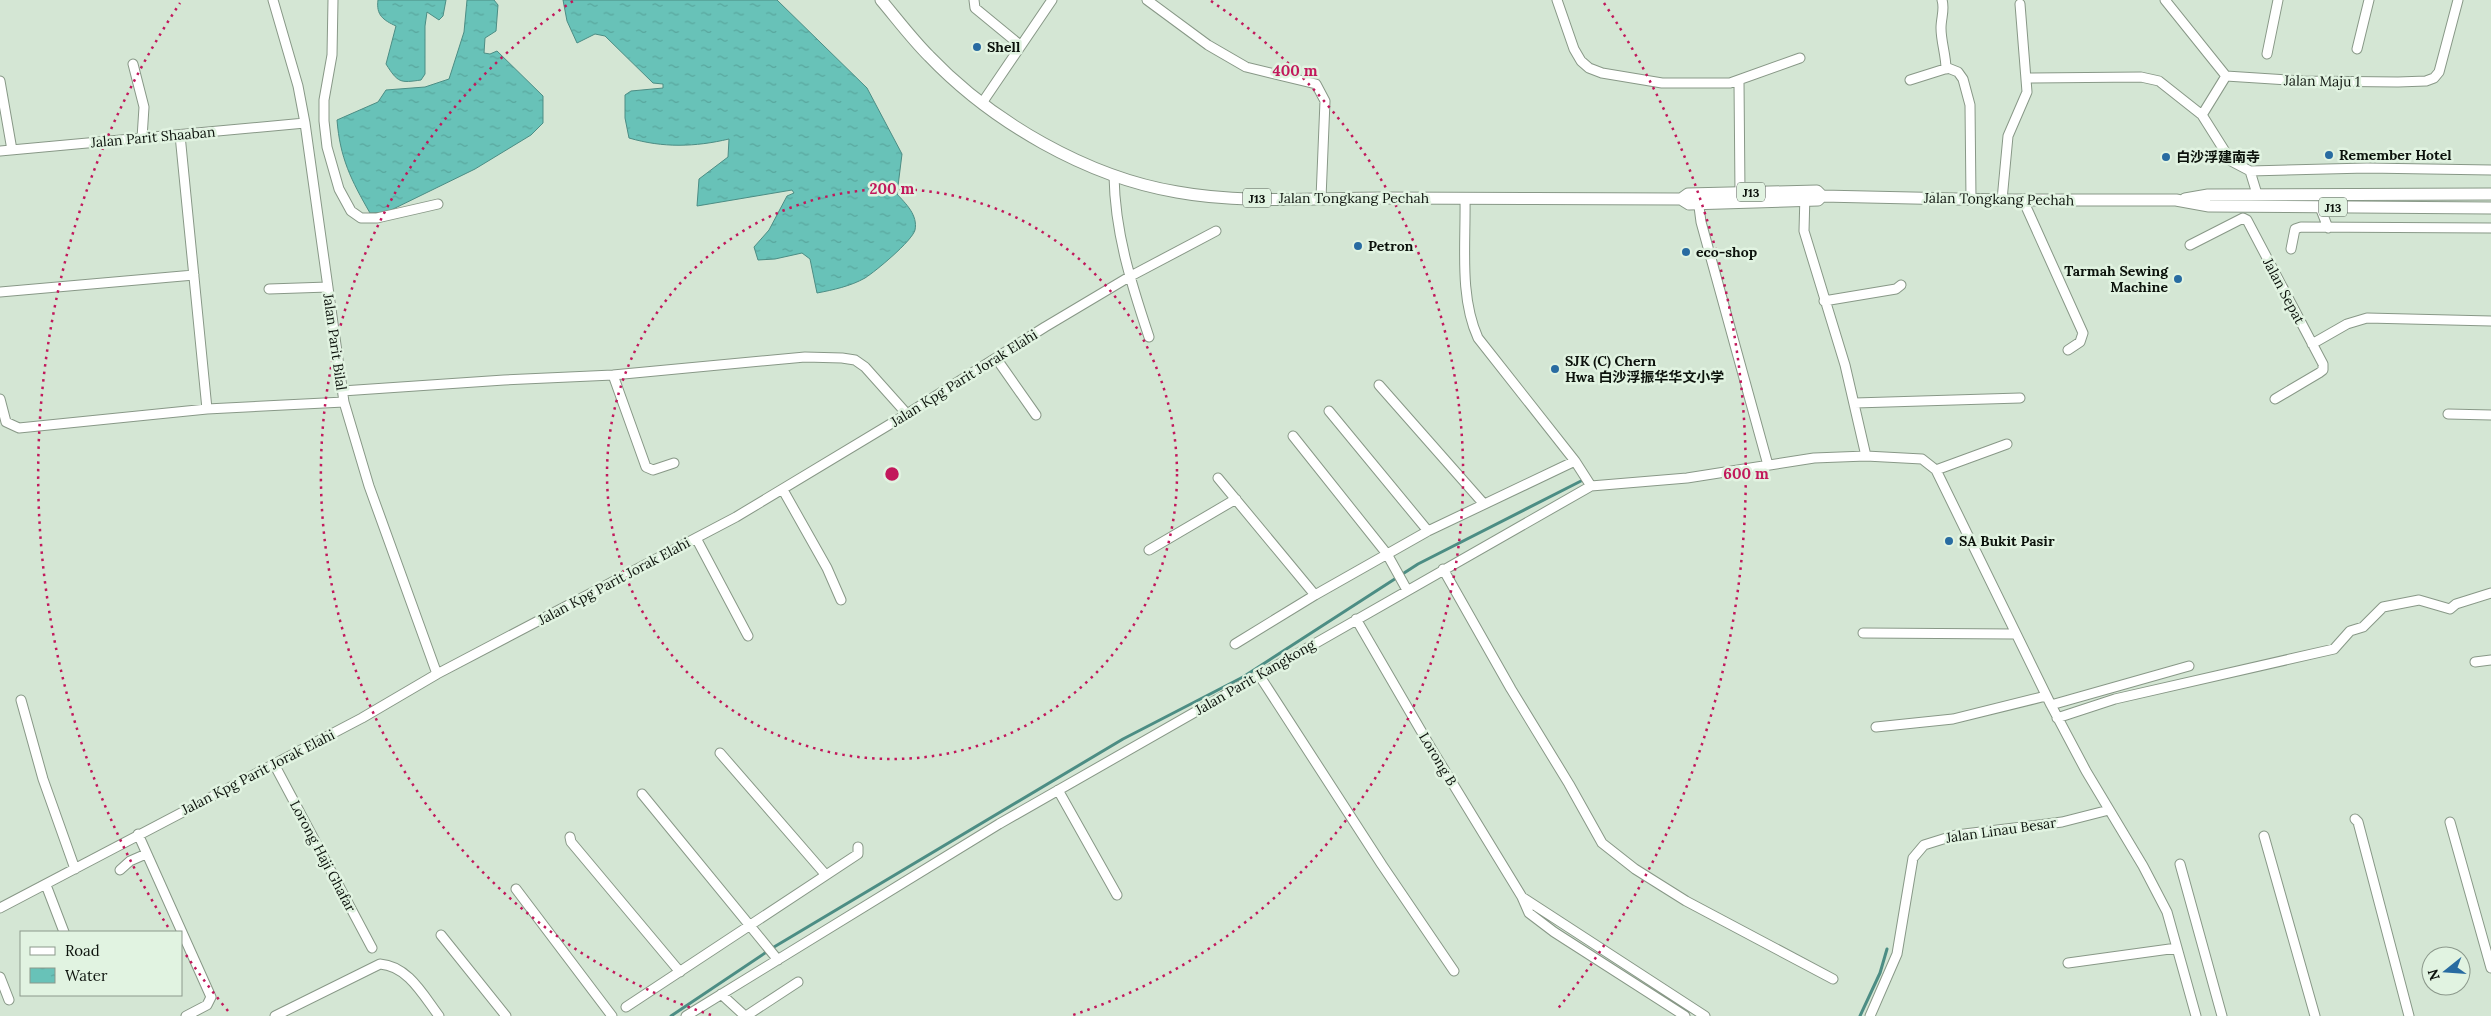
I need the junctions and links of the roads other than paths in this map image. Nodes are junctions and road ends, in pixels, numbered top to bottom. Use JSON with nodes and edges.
{"nodes":[{"id":1,"x":273,"y":0,"type":"edge"},
{"id":2,"x":333,"y":0,"type":"edge"},
{"id":3,"x":881,"y":0,"type":"edge"},
{"id":4,"x":974,"y":0,"type":"edge"},
{"id":5,"x":1052,"y":0,"type":"edge"},
{"id":6,"x":1147,"y":0,"type":"edge"},
{"id":7,"x":1557,"y":0,"type":"edge"},
{"id":8,"x":1942,"y":0,"type":"edge"},
{"id":9,"x":2164,"y":0,"type":"edge"},
{"id":10,"x":2278,"y":0,"type":"edge"},
{"id":11,"x":2369,"y":0,"type":"edge"},
{"id":12,"x":2458,"y":0,"type":"edge"},
{"id":13,"x":2020,"y":4,"type":"dead end"},
{"id":14,"x":1020,"y":45,"type":"junction"},
{"id":15,"x":2357,"y":48,"type":"dead end"},
{"id":16,"x":2267,"y":54,"type":"dead end"},
{"id":17,"x":1800,"y":58,"type":"dead end"},
{"id":18,"x":133,"y":64,"type":"dead end"},
{"id":19,"x":1946,"y":69,"type":"junction"},
{"id":20,"x":2226,"y":76,"type":"junction"},
{"id":21,"x":2027,"y":78,"type":"junction"},
{"id":22,"x":1910,"y":80,"type":"dead end"},
{"id":23,"x":0,"y":81,"type":"edge"},
{"id":24,"x":1739,"y":82,"type":"junction"},
{"id":25,"x":982,"y":103,"type":"junction"},
{"id":26,"x":2202,"y":115,"type":"junction"},
{"id":27,"x":305,"y":122,"type":"junction"},
{"id":28,"x":142,"y":134,"type":"junction"},
{"id":29,"x":180,"y":135,"type":"junction"},
{"id":30,"x":12,"y":145,"type":"junction"},
{"id":31,"x":0,"y":151,"type":"edge"},
{"id":32,"x":2491,"y":170,"type":"edge"},
{"id":33,"x":2250,"y":171,"type":"junction"},
{"id":34,"x":1114,"y":176,"type":"junction"},
{"id":35,"x":1740,"y":192,"type":"junction"},
{"id":36,"x":2257,"y":194,"type":"junction"},
{"id":37,"x":2491,"y":194,"type":"edge"},
{"id":38,"x":1805,"y":196,"type":"junction"},
{"id":39,"x":1321,"y":198,"type":"junction"},
{"id":40,"x":1465,"y":198,"type":"junction"},
{"id":41,"x":1698,"y":199,"type":"junction"},
{"id":42,"x":1971,"y":199,"type":"junction"},
{"id":43,"x":2002,"y":200,"type":"junction"},
{"id":44,"x":2023,"y":200,"type":"junction"},
{"id":45,"x":2176,"y":200,"type":"junction"},
{"id":46,"x":438,"y":204,"type":"dead end"},
{"id":47,"x":2251,"y":206,"type":"junction"},
{"id":48,"x":2320,"y":206,"type":"junction"},
{"id":49,"x":2491,"y":208,"type":"edge"},
{"id":50,"x":2243,"y":218,"type":"junction"},
{"id":51,"x":2328,"y":228,"type":"junction"},
{"id":52,"x":2491,"y":228,"type":"edge"},
{"id":53,"x":1216,"y":231,"type":"dead end"},
{"id":54,"x":2190,"y":245,"type":"dead end"},
{"id":55,"x":2291,"y":249,"type":"dead end"},
{"id":56,"x":194,"y":275,"type":"junction"},
{"id":57,"x":1129,"y":277,"type":"junction"},
{"id":58,"x":1901,"y":285,"type":"dead end"},
{"id":59,"x":328,"y":287,"type":"junction"},
{"id":60,"x":269,"y":289,"type":"dead end"},
{"id":61,"x":0,"y":292,"type":"edge"},
{"id":62,"x":1824,"y":301,"type":"junction"},
{"id":63,"x":2491,"y":321,"type":"edge"},
{"id":64,"x":1149,"y":337,"type":"dead end"},
{"id":65,"x":2312,"y":344,"type":"junction"},
{"id":66,"x":2068,"y":350,"type":"dead end"},
{"id":67,"x":996,"y":358,"type":"junction"},
{"id":68,"x":613,"y":375,"type":"junction"},
{"id":69,"x":1379,"y":385,"type":"dead end"},
{"id":70,"x":342,"y":391,"type":"junction"},
{"id":71,"x":2020,"y":398,"type":"dead end"},
{"id":72,"x":0,"y":399,"type":"edge"},
{"id":73,"x":2275,"y":399,"type":"dead end"},
{"id":74,"x":344,"y":402,"type":"junction"},
{"id":75,"x":1855,"y":403,"type":"junction"},
{"id":76,"x":207,"y":409,"type":"junction"},
{"id":77,"x":1329,"y":411,"type":"dead end"},
{"id":78,"x":907,"y":414,"type":"junction"},
{"id":79,"x":2448,"y":414,"type":"dead end"},
{"id":80,"x":2491,"y":414,"type":"edge"},
{"id":81,"x":1036,"y":415,"type":"dead end"},
{"id":82,"x":1294,"y":436,"type":"dead end"},
{"id":83,"x":2007,"y":444,"type":"dead end"},
{"id":84,"x":1866,"y":456,"type":"junction"},
{"id":85,"x":1575,"y":461,"type":"junction"},
{"id":86,"x":674,"y":463,"type":"dead end"},
{"id":87,"x":1768,"y":465,"type":"junction"},
{"id":88,"x":1936,"y":470,"type":"junction"},
{"id":89,"x":1218,"y":478,"type":"dead end"},
{"id":90,"x":1591,"y":486,"type":"junction"},
{"id":91,"x":786,"y":494,"type":"junction"},
{"id":92,"x":1236,"y":499,"type":"junction"},
{"id":93,"x":1483,"y":503,"type":"junction"},
{"id":94,"x":1428,"y":531,"type":"junction"},
{"id":95,"x":699,"y":543,"type":"junction"},
{"id":96,"x":1148,"y":550,"type":"dead end"},
{"id":97,"x":1387,"y":554,"type":"junction"},
{"id":98,"x":1443,"y":569,"type":"junction"},
{"id":99,"x":1407,"y":590,"type":"junction"},
{"id":100,"x":1315,"y":594,"type":"junction"},
{"id":101,"x":2491,"y":594,"type":"edge"},
{"id":102,"x":841,"y":600,"type":"dead end"},
{"id":103,"x":1356,"y":619,"type":"junction"},
{"id":104,"x":1863,"y":633,"type":"dead end"},
{"id":105,"x":2014,"y":634,"type":"junction"},
{"id":106,"x":748,"y":636,"type":"dead end"},
{"id":107,"x":1235,"y":644,"type":"dead end"},
{"id":108,"x":2491,"y":660,"type":"edge"},
{"id":109,"x":2475,"y":662,"type":"dead end"},
{"id":110,"x":2189,"y":666,"type":"dead end"},
{"id":111,"x":437,"y":674,"type":"junction"},
{"id":112,"x":1259,"y":675,"type":"junction"},
{"id":113,"x":2046,"y":696,"type":"junction"},
{"id":114,"x":21,"y":700,"type":"dead end"},
{"id":115,"x":2050,"y":705,"type":"junction"},
{"id":116,"x":2058,"y":718,"type":"junction"},
{"id":117,"x":1876,"y":727,"type":"dead end"},
{"id":118,"x":720,"y":753,"type":"dead end"},
{"id":119,"x":277,"y":770,"type":"junction"},
{"id":120,"x":1058,"y":790,"type":"junction"},
{"id":121,"x":642,"y":794,"type":"dead end"},
{"id":122,"x":2109,"y":810,"type":"junction"},
{"id":123,"x":2354,"y":819,"type":"dead end"},
{"id":124,"x":2450,"y":822,"type":"dead end"},
{"id":125,"x":2264,"y":836,"type":"dead end"},
{"id":126,"x":570,"y":837,"type":"dead end"},
{"id":127,"x":140,"y":839,"type":"junction"},
{"id":128,"x":858,"y":847,"type":"dead end"},
{"id":129,"x":146,"y":854,"type":"junction"},
{"id":130,"x":2180,"y":864,"type":"dead end"},
{"id":131,"x":75,"y":869,"type":"junction"},
{"id":132,"x":120,"y":870,"type":"dead end"},
{"id":133,"x":825,"y":874,"type":"junction"},
{"id":134,"x":47,"y":889,"type":"junction"},
{"id":135,"x":516,"y":889,"type":"dead end"},
{"id":136,"x":1117,"y":895,"type":"dead end"},
{"id":137,"x":1522,"y":897,"type":"junction"},
{"id":138,"x":0,"y":908,"type":"edge"},
{"id":139,"x":1559,"y":923,"type":"junction"},
{"id":140,"x":749,"y":925,"type":"junction"},
{"id":141,"x":64,"y":931,"type":"edge"},
{"id":142,"x":180,"y":931,"type":"edge"},
{"id":143,"x":1554,"y":932,"type":"junction"},
{"id":144,"x":182,"y":934,"type":"edge"},
{"id":145,"x":441,"y":934,"type":"dead end"},
{"id":146,"x":372,"y":948,"type":"dead end"},
{"id":147,"x":2177,"y":948,"type":"junction"},
{"id":148,"x":775,"y":957,"type":"junction"},
{"id":149,"x":2068,"y":963,"type":"dead end"},
{"id":150,"x":2491,"y":968,"type":"edge"},
{"id":151,"x":1454,"y":971,"type":"dead end"},
{"id":152,"x":680,"y":972,"type":"junction"},
{"id":153,"x":0,"y":977,"type":"edge"},
{"id":154,"x":1833,"y":979,"type":"dead end"},
{"id":155,"x":798,"y":982,"type":"dead end"},
{"id":156,"x":722,"y":994,"type":"junction"},
{"id":157,"x":8,"y":1000,"type":"dead end"},
{"id":158,"x":626,"y":1007,"type":"dead end"},
{"id":159,"x":186,"y":1016,"type":"edge"},
{"id":160,"x":275,"y":1016,"type":"edge"},
{"id":161,"x":439,"y":1016,"type":"edge"},
{"id":162,"x":506,"y":1016,"type":"edge"},
{"id":163,"x":612,"y":1016,"type":"edge"},
{"id":164,"x":686,"y":1016,"type":"edge"},
{"id":165,"x":746,"y":1016,"type":"edge"},
{"id":166,"x":1685,"y":1016,"type":"edge"},
{"id":167,"x":1705,"y":1016,"type":"edge"},
{"id":168,"x":1871,"y":1016,"type":"edge"},
{"id":169,"x":2196,"y":1016,"type":"edge"},
{"id":170,"x":2222,"y":1016,"type":"edge"},
{"id":171,"x":2314,"y":1016,"type":"edge"},
{"id":172,"x":2409,"y":1016,"type":"edge"}],
"edges":[{"from":1,"to":27,"type":"street","name":"Jalan Parit Bilal"},
{"from":2,"to":46,"type":"street"},
{"from":3,"to":25,"type":"main road","name":"Jalan Tongkang Pechah","number":"J13"},
{"from":4,"to":14,"type":"street"},
{"from":5,"to":14,"type":"street"},
{"from":6,"to":39,"type":"street"},
{"from":7,"to":24,"type":"street"},
{"from":8,"to":19,"type":"street"},
{"from":9,"to":20,"type":"street"},
{"from":10,"to":16,"type":"street"},
{"from":11,"to":15,"type":"street"},
{"from":12,"to":20,"type":"street","name":"Jalan Maju 1"},
{"from":13,"to":21,"type":"street"},
{"from":14,"to":25,"type":"street"},
{"from":17,"to":24,"type":"street"},
{"from":18,"to":28,"type":"street"},
{"from":19,"to":22,"type":"street"},
{"from":19,"to":42,"type":"street"},
{"from":20,"to":26,"type":"street"},
{"from":21,"to":26,"type":"street"},
{"from":21,"to":43,"type":"street"},
{"from":23,"to":30,"type":"street"},
{"from":24,"to":35,"type":"street"},
{"from":25,"to":34,"type":"main road","name":"Jalan Tongkang Pechah","number":"J13"},
{"from":26,"to":33,"type":"street"},
{"from":27,"to":29,"type":"street","name":"Jalan Parit Shaaban"},
{"from":27,"to":59,"type":"street","name":"Jalan Parit Bilal"},
{"from":28,"to":29,"type":"street","name":"Jalan Parit Shaaban"},
{"from":28,"to":30,"type":"street","name":"Jalan Parit Shaaban"},
{"from":29,"to":56,"type":"street"},
{"from":30,"to":31,"type":"street","name":"Jalan Parit Shaaban"},
{"from":32,"to":33,"type":"street"},
{"from":33,"to":36,"type":"street"},
{"from":34,"to":39,"type":"main road","name":"Jalan Tongkang Pechah","number":"J13"},
{"from":34,"to":57,"type":"street"},
{"from":35,"to":38,"type":"main road","name":"Jalan Tongkang Pechah","number":"J13"},
{"from":35,"to":41,"type":"main road","name":"Jalan Tongkang Pechah","number":"J13"},
{"from":36,"to":37,"type":"main road","name":"Jalan Tongkang Pechah","number":"J13"},
{"from":36,"to":45,"type":"main road","name":"Jalan Tongkang Pechah","number":"J13"},
{"from":38,"to":41,"type":"main road","name":"Jalan Tongkang Pechah","number":"J13"},
{"from":38,"to":42,"type":"main road","name":"Jalan Tongkang Pechah","number":"J13"},
{"from":38,"to":62,"type":"street"},
{"from":39,"to":40,"type":"main road","name":"Jalan Tongkang Pechah","number":"J13"},
{"from":40,"to":41,"type":"main road","name":"Jalan Tongkang Pechah","number":"J13"},
{"from":40,"to":85,"type":"street"},
{"from":41,"to":87,"type":"street"},
{"from":42,"to":43,"type":"main road","name":"Jalan Tongkang Pechah","number":"J13"},
{"from":43,"to":44,"type":"main road","name":"Jalan Tongkang Pechah","number":"J13"},
{"from":44,"to":45,"type":"main road","name":"Jalan Tongkang Pechah","number":"J13"},
{"from":44,"to":66,"type":"street"},
{"from":45,"to":47,"type":"main road","name":"Jalan Tongkang Pechah","number":"J13"},
{"from":47,"to":48,"type":"main road","name":"Jalan Tongkang Pechah","number":"J13"},
{"from":47,"to":50,"type":"street"},
{"from":48,"to":49,"type":"main road","name":"Jalan Tongkang Pechah","number":"J13"},
{"from":48,"to":51,"type":"street"},
{"from":50,"to":54,"type":"street"},
{"from":50,"to":65,"type":"street","name":"Jalan Sepat"},
{"from":51,"to":52,"type":"street"},
{"from":51,"to":55,"type":"street"},
{"from":53,"to":57,"type":"street","name":"Jalan Kpg Parit Jorak Elahi"},
{"from":56,"to":61,"type":"street"},
{"from":56,"to":76,"type":"street"},
{"from":57,"to":64,"type":"street"},
{"from":57,"to":67,"type":"street","name":"Jalan Kpg Parit Jorak Elahi"},
{"from":58,"to":62,"type":"street"},
{"from":59,"to":60,"type":"street"},
{"from":59,"to":70,"type":"street","name":"Jalan Parit Bilal"},
{"from":62,"to":75,"type":"street"},
{"from":63,"to":65,"type":"street"},
{"from":65,"to":73,"type":"street","name":"Jalan Sepat"},
{"from":67,"to":78,"type":"street","name":"Jalan Kpg Parit Jorak Elahi"},
{"from":67,"to":81,"type":"street"},
{"from":68,"to":70,"type":"street"},
{"from":68,"to":78,"type":"street"},
{"from":68,"to":86,"type":"street"},
{"from":69,"to":93,"type":"street"},
{"from":70,"to":74,"type":"street","name":"Jalan Parit Bilal"},
{"from":71,"to":75,"type":"street"},
{"from":72,"to":76,"type":"street"},
{"from":74,"to":76,"type":"street"},
{"from":74,"to":111,"type":"street","name":"Jalan Parit Bilal"},
{"from":75,"to":84,"type":"street"},
{"from":77,"to":94,"type":"street"},
{"from":78,"to":91,"type":"street","name":"Jalan Kpg Parit Jorak Elahi"},
{"from":79,"to":80,"type":"street"},
{"from":82,"to":97,"type":"street"},
{"from":83,"to":88,"type":"street"},
{"from":84,"to":87,"type":"street"},
{"from":84,"to":88,"type":"street"},
{"from":85,"to":90,"type":"street"},
{"from":85,"to":93,"type":"street"},
{"from":87,"to":90,"type":"street"},
{"from":88,"to":105,"type":"street"},
{"from":89,"to":92,"type":"street"},
{"from":90,"to":98,"type":"street","name":"Jalan Parit Kangkong"},
{"from":91,"to":95,"type":"street","name":"Jalan Kpg Parit Jorak Elahi"},
{"from":91,"to":102,"type":"street"},
{"from":92,"to":96,"type":"street"},
{"from":92,"to":100,"type":"street"},
{"from":93,"to":94,"type":"street"},
{"from":94,"to":97,"type":"street"},
{"from":95,"to":106,"type":"street"},
{"from":95,"to":111,"type":"street","name":"Jalan Kpg Parit Jorak Elahi"},
{"from":97,"to":99,"type":"street"},
{"from":97,"to":100,"type":"street"},
{"from":98,"to":99,"type":"street","name":"Jalan Parit Kangkong"},
{"from":98,"to":154,"type":"street"},
{"from":99,"to":103,"type":"street","name":"Jalan Parit Kangkong"},
{"from":100,"to":107,"type":"street"},
{"from":101,"to":116,"type":"street"},
{"from":103,"to":112,"type":"street","name":"Jalan Parit Kangkong"},
{"from":103,"to":137,"type":"street","name":"Lorong B"},
{"from":104,"to":105,"type":"street"},
{"from":105,"to":113,"type":"street"},
{"from":108,"to":109,"type":"street"},
{"from":110,"to":115,"type":"street"},
{"from":111,"to":119,"type":"street","name":"Jalan Kpg Parit Jorak Elahi"},
{"from":112,"to":120,"type":"street","name":"Jalan Parit Kangkong"},
{"from":112,"to":151,"type":"street"},
{"from":113,"to":115,"type":"street"},
{"from":113,"to":117,"type":"street"},
{"from":114,"to":131,"type":"street"},
{"from":115,"to":116,"type":"street"},
{"from":116,"to":122,"type":"street"},
{"from":118,"to":133,"type":"street"},
{"from":119,"to":127,"type":"street","name":"Jalan Kpg Parit Jorak Elahi"},
{"from":119,"to":146,"type":"street","name":"Lorong Haji Ghafar"},
{"from":120,"to":136,"type":"street"},
{"from":120,"to":148,"type":"street","name":"Jalan Parit Kangkong"},
{"from":121,"to":140,"type":"street"},
{"from":122,"to":147,"type":"street"},
{"from":122,"to":168,"type":"street","name":"Jalan Linau Besar"},
{"from":123,"to":172,"type":"street"},
{"from":124,"to":150,"type":"street"},
{"from":125,"to":171,"type":"street"},
{"from":126,"to":152,"type":"street"},
{"from":127,"to":129,"type":"street"},
{"from":127,"to":131,"type":"street","name":"Jalan Kpg Parit Jorak Elahi"},
{"from":128,"to":133,"type":"street"},
{"from":129,"to":132,"type":"street"},
{"from":129,"to":142,"type":"street"},
{"from":130,"to":170,"type":"street"},
{"from":131,"to":134,"type":"street","name":"Jalan Kpg Parit Jorak Elahi"},
{"from":133,"to":140,"type":"street"},
{"from":134,"to":138,"type":"street","name":"Jalan Kpg Parit Jorak Elahi"},
{"from":134,"to":141,"type":"street"},
{"from":135,"to":163,"type":"street"},
{"from":137,"to":139,"type":"street"},
{"from":137,"to":143,"type":"street","name":"Lorong B"},
{"from":139,"to":143,"type":"street"},
{"from":139,"to":167,"type":"street"},
{"from":140,"to":148,"type":"street"},
{"from":140,"to":152,"type":"street"},
{"from":143,"to":166,"type":"street","name":"Lorong B"},
{"from":144,"to":159,"type":"street"},
{"from":145,"to":162,"type":"street"},
{"from":147,"to":149,"type":"street"},
{"from":147,"to":169,"type":"street"},
{"from":148,"to":156,"type":"street","name":"Jalan Parit Kangkong"},
{"from":152,"to":158,"type":"street"},
{"from":153,"to":157,"type":"street"},
{"from":155,"to":165,"type":"street"},
{"from":156,"to":164,"type":"street","name":"Jalan Parit Kangkong"},
{"from":156,"to":165,"type":"street"},
{"from":160,"to":161,"type":"street"}]}
